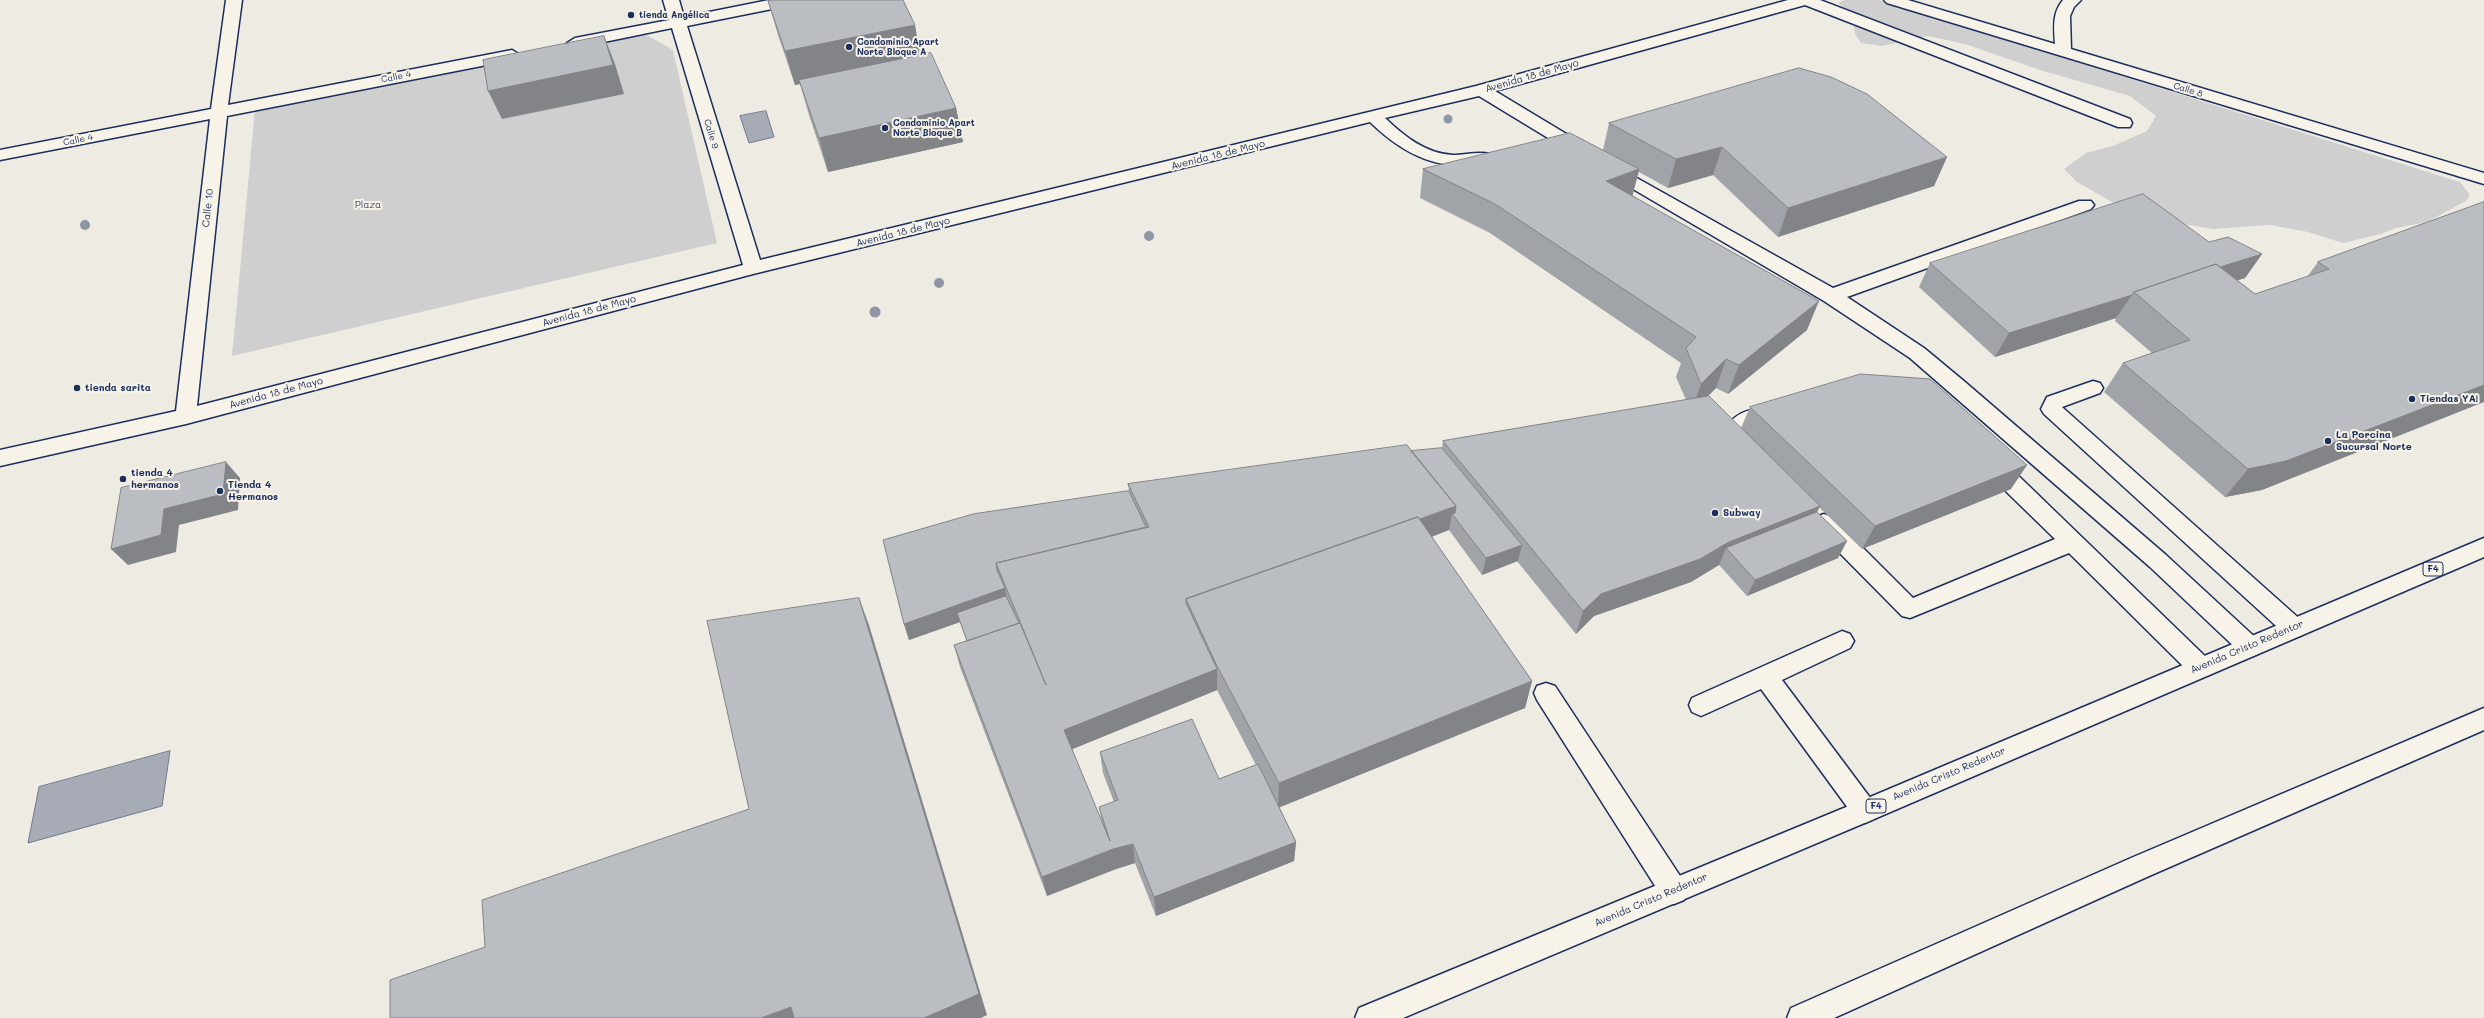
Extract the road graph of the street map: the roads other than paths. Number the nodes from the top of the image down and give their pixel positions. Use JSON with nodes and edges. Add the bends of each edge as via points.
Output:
{"nodes":[{"id":1,"x":234,"y":0,"type":"edge"},
{"id":2,"x":671,"y":0,"type":"edge"},
{"id":3,"x":792,"y":0,"type":"edge"},
{"id":4,"x":1806,"y":0,"type":"edge"},
{"id":5,"x":1892,"y":0,"type":"edge"},
{"id":6,"x":2073,"y":0,"type":"edge"},
{"id":7,"x":677,"y":23,"type":"junction"},
{"id":8,"x":561,"y":46,"type":"edge"},
{"id":9,"x":530,"y":52,"type":"edge"},
{"id":10,"x":2063,"y":52,"type":"junction"},
{"id":11,"x":1481,"y":90,"type":"junction"},
{"id":12,"x":219,"y":112,"type":"junction"},
{"id":13,"x":1374,"y":117,"type":"junction"},
{"id":14,"x":2124,"y":123,"type":"dead end"},
{"id":15,"x":1559,"y":137,"type":"junction"},
{"id":16,"x":1537,"y":144,"type":"edge"},
{"id":17,"x":0,"y":155,"type":"edge"},
{"id":18,"x":1501,"y":156,"type":"edge"},
{"id":19,"x":2484,"y":180,"type":"edge"},
{"id":20,"x":2086,"y":205,"type":"dead end"},
{"id":21,"x":753,"y":268,"type":"junction"},
{"id":22,"x":1831,"y":296,"type":"junction"},
{"id":23,"x":2093,"y":388,"type":"dead end"},
{"id":24,"x":1792,"y":407,"type":"edge"},
{"id":25,"x":186,"y":416,"type":"junction"},
{"id":26,"x":1976,"y":448,"type":"edge"},
{"id":27,"x":0,"y":458,"type":"edge"},
{"id":28,"x":1763,"y":463,"type":"edge"},
{"id":29,"x":1808,"y":508,"type":"edge"},
{"id":30,"x":2072,"y":542,"type":"junction"},
{"id":31,"x":2484,"y":547,"type":"edge"},
{"id":32,"x":2294,"y":628,"type":"junction"},
{"id":33,"x":1842,"y":642,"type":"dead end"},
{"id":34,"x":2250,"y":647,"type":"junction"},
{"id":35,"x":2200,"y":668,"type":"junction"},
{"id":36,"x":1765,"y":676,"type":"junction"},
{"id":37,"x":1546,"y":692,"type":"dead end"},
{"id":38,"x":1701,"y":705,"type":"dead end"},
{"id":39,"x":2484,"y":719,"type":"edge"},
{"id":40,"x":1865,"y":811,"type":"junction"},
{"id":41,"x":1674,"y":891,"type":"junction"},
{"id":42,"x":1369,"y":1018,"type":"edge"},
{"id":43,"x":1801,"y":1018,"type":"edge"}],
"edges":[{"from":1,"to":12,"type":"main road","name":"Calle 10"},
{"from":2,"to":7,"type":"main road","name":"Calle 9"},
{"from":3,"to":7,"type":"main road"},
{"from":4,"to":11,"type":"main road","name":"Avenida 18 de Mayo"},
{"from":4,"to":14,"type":"main road"},
{"from":5,"to":10,"type":"main road","name":"Calle 8"},
{"from":6,"to":10,"type":"main road","via":[[2066,3],[2062,12]]},
{"from":7,"to":8,"type":"main road"},
{"from":7,"to":21,"type":"main road","name":"Calle 9"},
{"from":9,"to":12,"type":"main road","name":"Calle 4"},
{"from":10,"to":19,"type":"main road","name":"Calle 8"},
{"from":11,"to":13,"type":"main road","name":"Avenida 18 de Mayo"},
{"from":11,"to":15,"type":"main road"},
{"from":12,"to":17,"type":"main road","name":"Calle 4"},
{"from":12,"to":25,"type":"main road","name":"Calle 10"},
{"from":13,"to":18,"type":"main road","via":[[1398,140],[1419,153],[1460,162]]},
{"from":13,"to":21,"type":"main road","name":"Avenida 18 de Mayo"},
{"from":15,"to":16,"type":"main road"},
{"from":15,"to":22,"type":"main road"},
{"from":20,"to":22,"type":"main road"},
{"from":21,"to":25,"type":"main road","name":"Avenida 18 de Mayo"},
{"from":22,"to":34,"type":"main road","via":[[1917,353],[1958,387],[2158,561]]},
{"from":23,"to":32,"type":"main road","via":[[2054,402],[2051,409]]},
{"from":24,"to":28,"type":"main road","via":[[1740,421],[1735,427],[1735,435]]},
{"from":25,"to":27,"type":"main road","name":"Avenida 18 de Mayo"},
{"from":26,"to":30,"type":"main road"},
{"from":29,"to":30,"type":"main road","via":[[1910,609]]},
{"from":30,"to":35,"type":"main road"},
{"from":31,"to":32,"type":"main road","name":"Avenida Cristo Redentor","number":"F4"},
{"from":32,"to":34,"type":"main road","name":"Avenida Cristo Redentor","number":"F4"},
{"from":33,"to":36,"type":"main road"},
{"from":34,"to":35,"type":"main road","name":"Avenida Cristo Redentor","number":"F4"},
{"from":35,"to":40,"type":"main road","name":"Avenida Cristo Redentor","number":"F4"},
{"from":36,"to":38,"type":"main road"},
{"from":36,"to":40,"type":"main road"},
{"from":37,"to":41,"type":"main road"},
{"from":39,"to":43,"type":"main road","via":[[2140,867]]},
{"from":40,"to":41,"type":"main road","name":"Avenida Cristo Redentor","number":"F4"},
{"from":41,"to":42,"type":"main road","name":"Avenida Cristo Redentor","number":"F4"}]}
